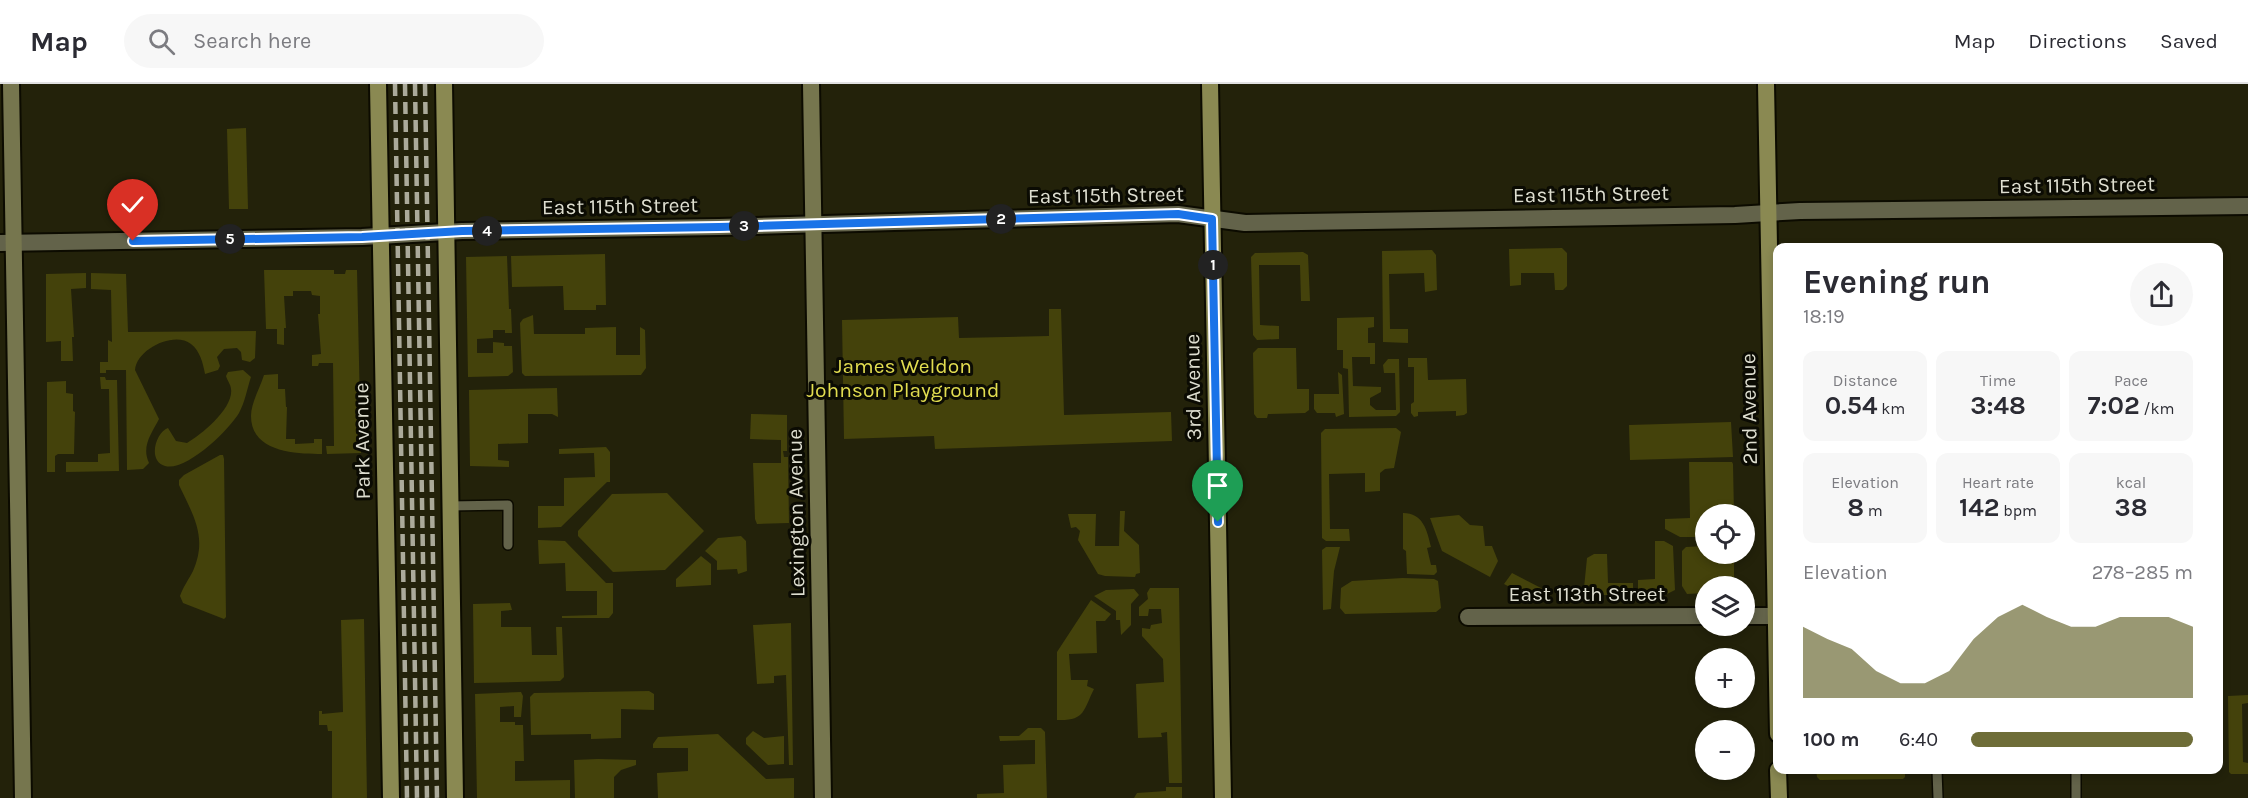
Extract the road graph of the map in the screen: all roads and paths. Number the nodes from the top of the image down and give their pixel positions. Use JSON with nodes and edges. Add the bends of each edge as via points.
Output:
{"nodes":[{"id":1,"x":11,"y":84,"type":"edge"},
{"id":2,"x":378,"y":84,"type":"edge"},
{"id":3,"x":444,"y":84,"type":"edge"},
{"id":4,"x":811,"y":84,"type":"edge"},
{"id":5,"x":1210,"y":84,"type":"edge"},
{"id":6,"x":1766,"y":84,"type":"edge"},
{"id":7,"x":2248,"y":206,"type":"edge"},
{"id":8,"x":1767,"y":213,"type":"junction"},
{"id":9,"x":1212,"y":219,"type":"junction"},
{"id":10,"x":813,"y":224,"type":"junction"},
{"id":11,"x":446,"y":232,"type":"junction"},
{"id":12,"x":380,"y":236,"type":"junction"},
{"id":13,"x":7,"y":243,"type":"edge"},
{"id":14,"x":1773,"y":455,"type":"edge"},
{"id":15,"x":449,"y":506,"type":"junction"},
{"id":16,"x":508,"y":545,"type":"dead end"},
{"id":17,"x":1695,"y":616,"type":"edge"},
{"id":18,"x":1755,"y":616,"type":"edge"},
{"id":19,"x":1773,"y":616,"type":"edge"},
{"id":20,"x":1468,"y":617,"type":"dead end"},
{"id":21,"x":1778,"y":774,"type":"edge"},
{"id":22,"x":1937,"y":774,"type":"edge"},
{"id":23,"x":2076,"y":774,"type":"edge"},
{"id":24,"x":23,"y":798,"type":"edge"},
{"id":25,"x":391,"y":798,"type":"edge"},
{"id":26,"x":455,"y":798,"type":"edge"},
{"id":27,"x":823,"y":798,"type":"edge"},
{"id":28,"x":1223,"y":798,"type":"edge"},
{"id":29,"x":1779,"y":798,"type":"edge"},
{"id":30,"x":1938,"y":798,"type":"edge"},
{"id":31,"x":2076,"y":798,"type":"edge"}],
"edges":[{"from":1,"to":13,"type":"main road"},
{"from":2,"to":12,"type":"main road","name":"Park Avenue"},
{"from":3,"to":11,"type":"main road"},
{"from":4,"to":10,"type":"main road","name":"Lexington Avenue"},
{"from":5,"to":9,"type":"main road","name":"3rd Avenue"},
{"from":6,"to":8,"type":"main road","name":"2nd Avenue"},
{"from":7,"to":8,"type":"street","name":"East 115th Street"},
{"from":8,"to":9,"type":"street","name":"East 115th Street","via":[[1245,223]]},
{"from":8,"to":14,"type":"main road","name":"2nd Avenue"},
{"from":9,"to":10,"type":"street","name":"East 115th Street","via":[[1178,214]]},
{"from":9,"to":28,"type":"main road","name":"3rd Avenue"},
{"from":10,"to":11,"type":"street","name":"East 115th Street"},
{"from":10,"to":27,"type":"main road","name":"Lexington Avenue"},
{"from":11,"to":12,"type":"street","name":"East 115th Street"},
{"from":11,"to":15,"type":"main road"},
{"from":12,"to":13,"type":"street","name":"East 115th Street"},
{"from":12,"to":25,"type":"main road","name":"Park Avenue"},
{"from":13,"to":24,"type":"main road"},
{"from":15,"to":16,"type":"lane","via":[[508,505]]},
{"from":15,"to":26,"type":"main road"},
{"from":17,"to":20,"type":"street","name":"East 113th Street"},
{"from":18,"to":19,"type":"street"},
{"from":21,"to":29,"type":"main road"},
{"from":22,"to":30,"type":"lane"},
{"from":23,"to":31,"type":"lane"}]}
